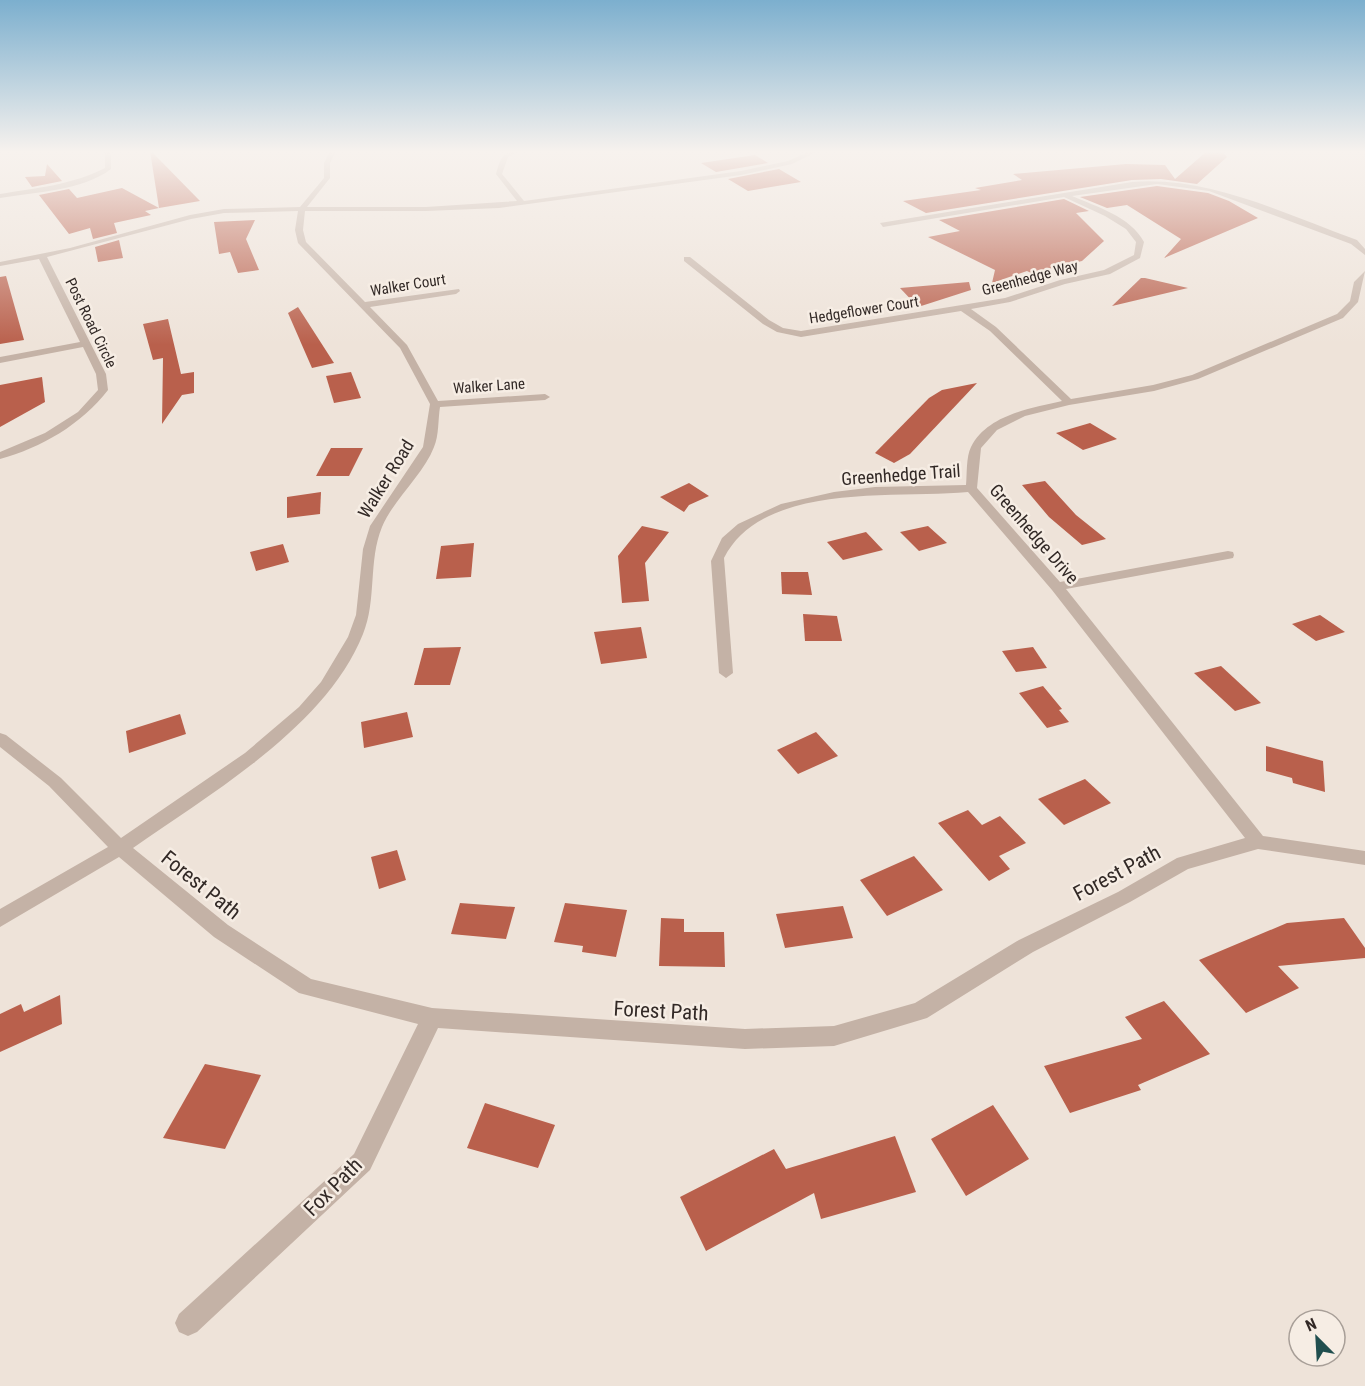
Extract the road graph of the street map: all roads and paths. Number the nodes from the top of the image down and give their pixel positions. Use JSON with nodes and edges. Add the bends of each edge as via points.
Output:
{"nodes":[{"id":1,"x":199,"y":216,"type":"edge"},
{"id":2,"x":301,"y":216,"type":"edge"},
{"id":3,"x":939,"y":216,"type":"edge"},
{"id":4,"x":1107,"y":216,"type":"edge"},
{"id":5,"x":1283,"y":216,"type":"edge"},
{"id":6,"x":883,"y":225,"type":"dead end"},
{"id":7,"x":1365,"y":253,"type":"edge"},
{"id":8,"x":42,"y":256,"type":"junction"},
{"id":9,"x":687,"y":259,"type":"dead end"},
{"id":10,"x":0,"y":264,"type":"edge"},
{"id":11,"x":1365,"y":273,"type":"edge"},
{"id":12,"x":456,"y":291,"type":"dead end"},
{"id":13,"x":365,"y":306,"type":"junction"},
{"id":14,"x":963,"y":308,"type":"junction"},
{"id":15,"x":86,"y":344,"type":"junction"},
{"id":16,"x":0,"y":360,"type":"edge"},
{"id":17,"x":545,"y":397,"type":"dead end"},
{"id":18,"x":1069,"y":402,"type":"junction"},
{"id":19,"x":435,"y":404,"type":"junction"},
{"id":20,"x":0,"y":456,"type":"edge"},
{"id":21,"x":971,"y":488,"type":"junction"},
{"id":22,"x":1228,"y":555,"type":"dead end"},
{"id":23,"x":1057,"y":587,"type":"junction"},
{"id":24,"x":726,"y":673,"type":"dead end"},
{"id":25,"x":0,"y":739,"type":"edge"},
{"id":26,"x":1258,"y":842,"type":"junction"},
{"id":27,"x":120,"y":848,"type":"junction"},
{"id":28,"x":1365,"y":858,"type":"edge"},
{"id":29,"x":0,"y":919,"type":"edge"},
{"id":30,"x":432,"y":1018,"type":"junction"},
{"id":31,"x":188,"y":1323,"type":"dead end"}],
"edges":[{"from":1,"to":8,"type":"street"},
{"from":2,"to":13,"type":"street","via":[[302,243]]},
{"from":3,"to":6,"type":"street"},
{"from":4,"to":14,"type":"street","name":"Greenhedge Way","via":[[1128,226],[1139,240],[1137,256],[1107,272]]},
{"from":5,"to":7,"type":"street","via":[[1354,242]]},
{"from":8,"to":10,"type":"street"},
{"from":8,"to":15,"type":"street","name":"Post Road Circle"},
{"from":9,"to":14,"type":"street","name":"Hedgeflower Court","via":[[780,330],[801,334]]},
{"from":11,"to":18,"type":"street","name":"Greenhedge Drive","via":[[1358,282],[1354,302],[1340,316],[1195,377]]},
{"from":12,"to":13,"type":"street","name":"Walker Court"},
{"from":13,"to":19,"type":"street","via":[[404,346]]},
{"from":14,"to":18,"type":"street","name":"Greenhedge Way","via":[[993,329]]},
{"from":15,"to":16,"type":"street"},
{"from":15,"to":20,"type":"street","name":"Post Road Circle","via":[[101,374],[103,390],[82,414],[49,435]]},
{"from":17,"to":19,"type":"street","name":"Walker Lane"},
{"from":18,"to":21,"type":"street","name":"Greenhedge Drive","via":[[1021,414],[993,429],[976,448]]},
{"from":19,"to":27,"type":"street","name":"Walker Road","via":[[429,447],[376,526],[369,549],[363,615],[347,653],[326,686],[304,711],[251,757]]},
{"from":21,"to":23,"type":"street","name":"Greenhedge Drive"},
{"from":21,"to":24,"type":"street","name":"Greenhedge Trail","via":[[940,492],[874,491],[810,501],[764,514],[743,526],[718,559]]},
{"from":22,"to":23,"type":"street"},
{"from":23,"to":26,"type":"street","name":"Greenhedge Drive"},
{"from":25,"to":27,"type":"street","name":"Forest Path","via":[[55,782]]},
{"from":26,"to":28,"type":"street","name":"Forest Path"},
{"from":26,"to":30,"type":"street","name":"Forest Path","via":[[1183,863],[1026,946],[920,1011],[834,1036],[745,1039]]},
{"from":27,"to":29,"type":"street","name":"Walker Road"},
{"from":27,"to":30,"type":"street","name":"Forest Path","via":[[221,931],[306,987]]},
{"from":30,"to":31,"type":"street","name":"Fox Path","via":[[362,1162]]}]}
